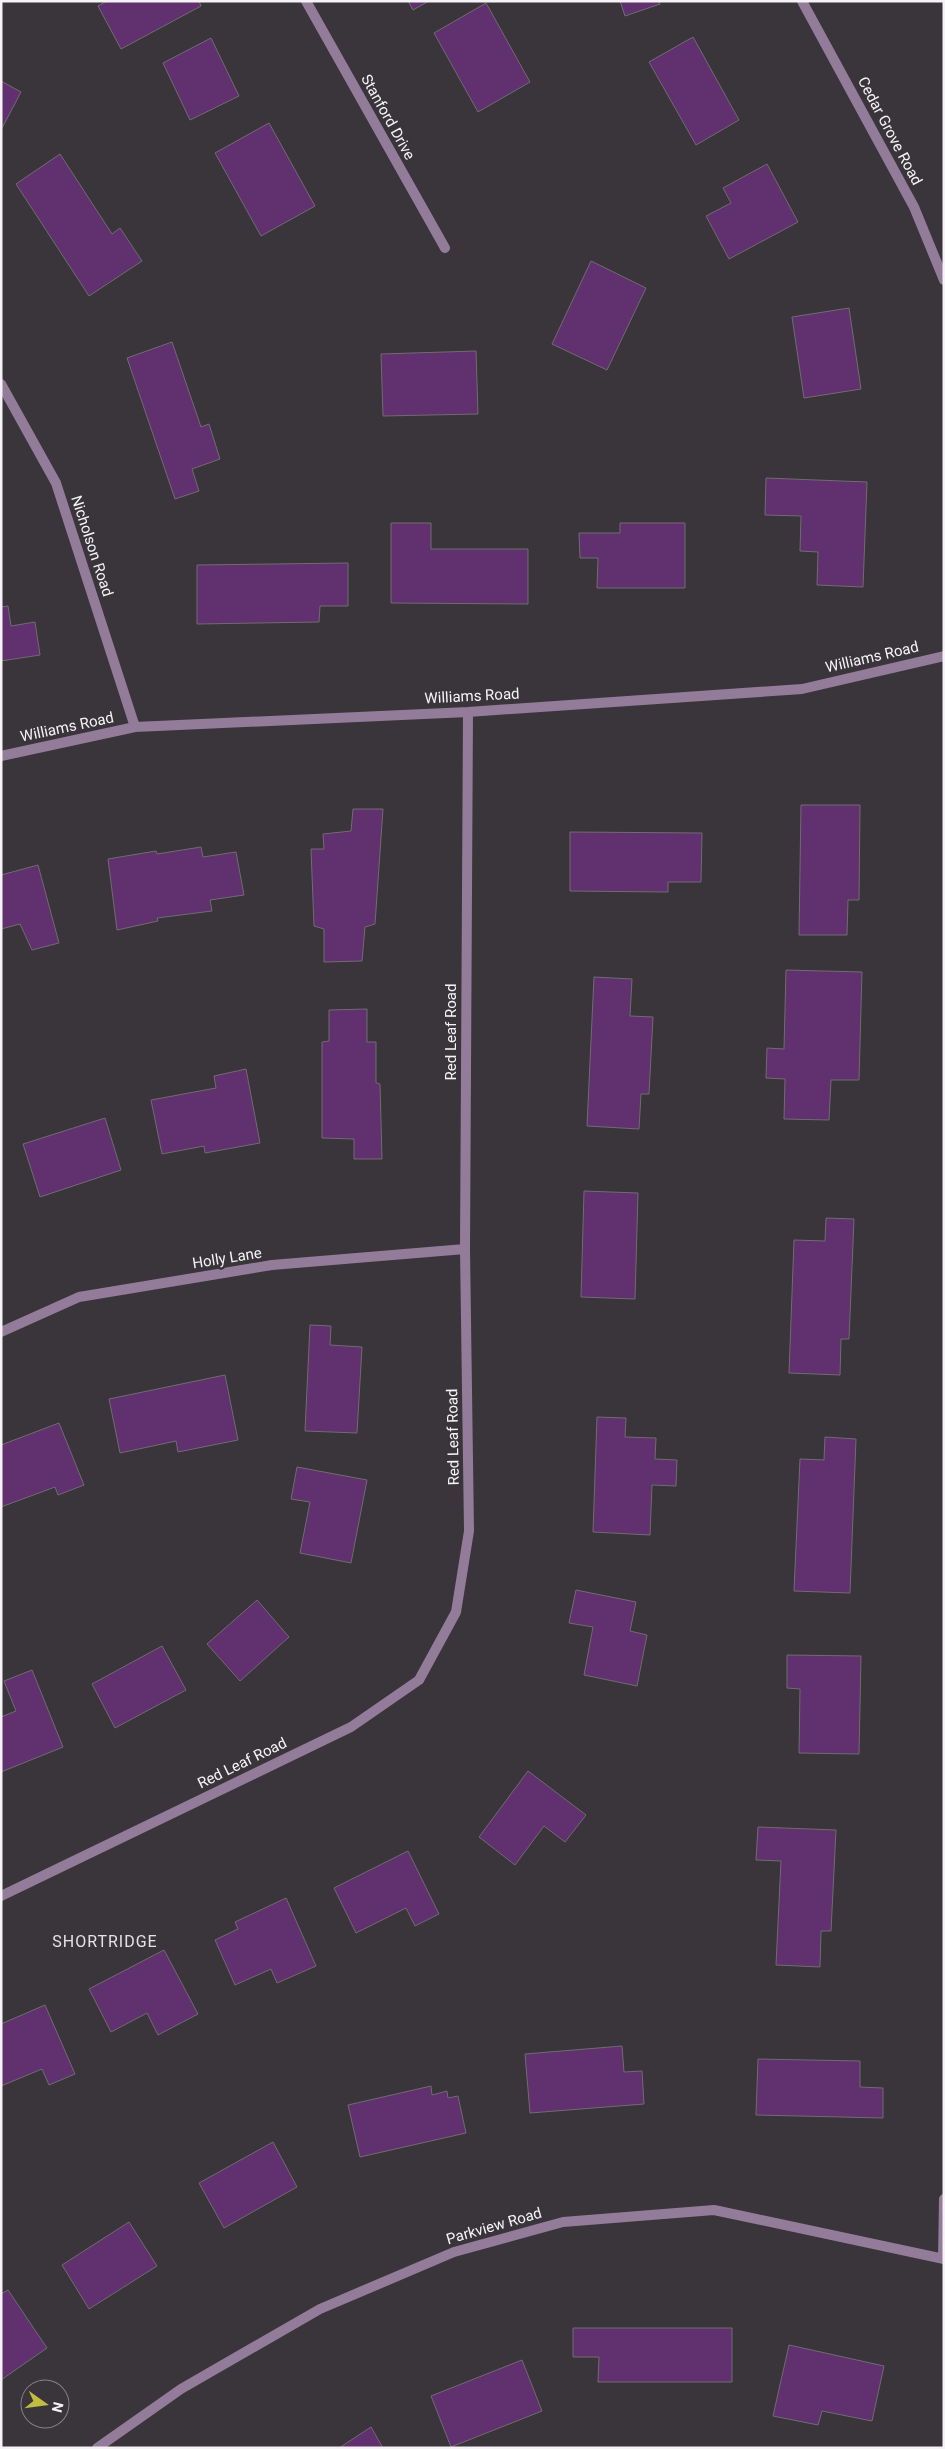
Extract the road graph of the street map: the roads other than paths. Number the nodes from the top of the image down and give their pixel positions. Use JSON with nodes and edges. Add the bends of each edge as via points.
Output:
{"nodes":[{"id":1,"x":306,"y":1,"type":"edge"},
{"id":2,"x":802,"y":1,"type":"edge"},
{"id":3,"x":445,"y":248,"type":"dead end"},
{"id":4,"x":944,"y":280,"type":"edge"},
{"id":5,"x":1,"y":384,"type":"edge"},
{"id":6,"x":944,"y":656,"type":"edge"},
{"id":7,"x":468,"y":712,"type":"junction"},
{"id":8,"x":135,"y":727,"type":"junction"},
{"id":9,"x":1,"y":756,"type":"edge"},
{"id":10,"x":465,"y":1250,"type":"junction"},
{"id":11,"x":1,"y":1332,"type":"edge"},
{"id":12,"x":1,"y":1896,"type":"edge"},
{"id":13,"x":944,"y":2199,"type":"edge"},
{"id":14,"x":943,"y":2259,"type":"edge"},
{"id":15,"x":97,"y":2448,"type":"edge"}],
"edges":[{"from":1,"to":3,"type":"street","name":"Stanford Drive"},
{"from":2,"to":4,"type":"street","name":"Cedar Grove Road","via":[[914,207]]},
{"from":5,"to":8,"type":"street","name":"Nicholson Road","via":[[56,483]]},
{"from":6,"to":7,"type":"street","name":"Williams Road","via":[[802,688]]},
{"from":7,"to":8,"type":"street","name":"Williams Road"},
{"from":7,"to":10,"type":"street","name":"Red Leaf Road"},
{"from":8,"to":9,"type":"street","name":"Williams Road"},
{"from":10,"to":11,"type":"street","name":"Holly Lane","via":[[272,1266],[79,1298]]},
{"from":10,"to":12,"type":"street","name":"Red Leaf Road","via":[[469,1531],[456,1612],[419,1680],[351,1727]]},
{"from":13,"to":14,"type":"street"},
{"from":14,"to":15,"type":"street","name":"Parkview Road","via":[[714,2210],[563,2222],[454,2252],[320,2309],[181,2389]]}]}
